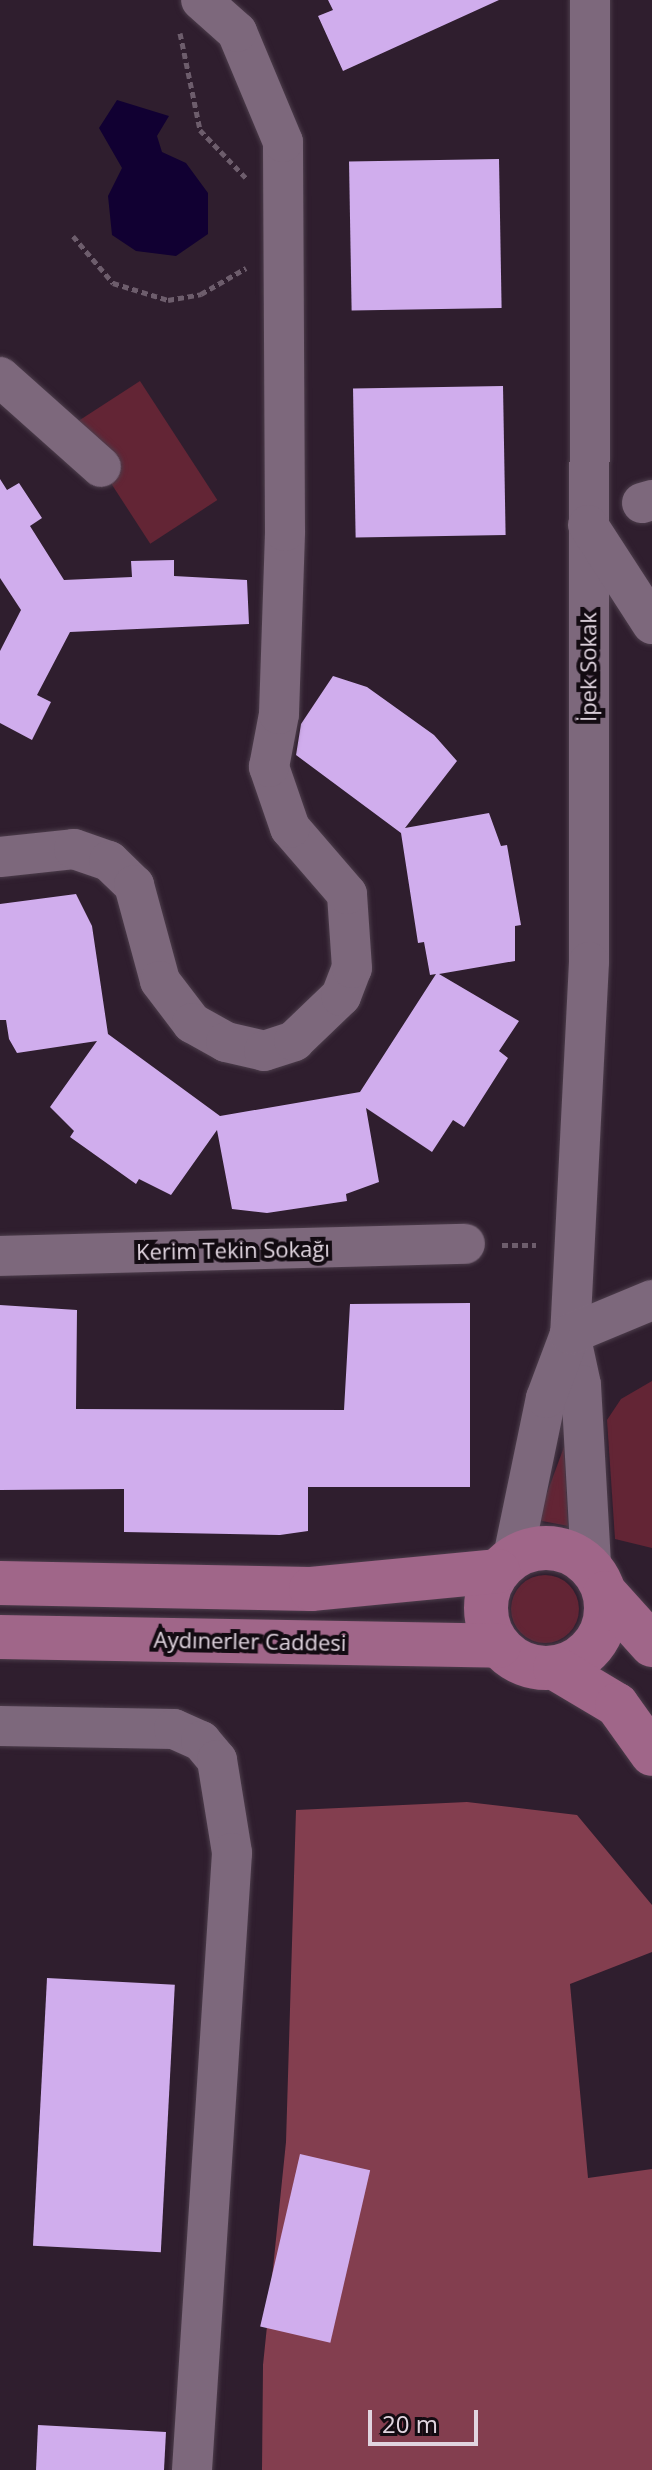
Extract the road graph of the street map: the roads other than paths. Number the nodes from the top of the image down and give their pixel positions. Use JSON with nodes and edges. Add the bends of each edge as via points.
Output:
{"nodes":[{"id":1,"x":590,"y":0,"type":"edge"},
{"id":2,"x":189,"y":8,"type":"edge"},
{"id":3,"x":0,"y":377,"type":"edge"},
{"id":4,"x":101,"y":467,"type":"dead end"},
{"id":5,"x":588,"y":525,"type":"junction"},
{"id":6,"x":647,"y":603,"type":"edge"},
{"id":7,"x":0,"y":857,"type":"edge"},
{"id":8,"x":465,"y":1244,"type":"road end"},
{"id":9,"x":0,"y":1256,"type":"edge"},
{"id":10,"x":652,"y":1300,"type":"edge"},
{"id":11,"x":570,"y":1334,"type":"junction"},
{"id":12,"x":505,"y":1564,"type":"junction"},
{"id":13,"x":598,"y":1579,"type":"junction"},
{"id":14,"x":0,"y":1583,"type":"edge"},
{"id":15,"x":0,"y":1637,"type":"edge"},
{"id":16,"x":652,"y":1645,"type":"edge"},
{"id":17,"x":499,"y":1646,"type":"junction"},
{"id":18,"x":555,"y":1668,"type":"junction"},
{"id":19,"x":0,"y":1726,"type":"edge"},
{"id":20,"x":652,"y":1754,"type":"edge"},
{"id":21,"x":192,"y":2470,"type":"edge"}],
"edges":[{"from":1,"to":5,"type":"street","name":"İpek Sokak"},
{"from":2,"to":7,"type":"street","via":[[237,32],[283,142],[285,531],[279,714],[269,767],[290,828],[347,894],[352,968],[341,996],[294,1041],[264,1051],[226,1042],[192,1023],[160,981],[134,885],[109,861],[74,849]]},
{"from":3,"to":4,"type":"street"},
{"from":5,"to":6,"type":"street"},
{"from":5,"to":11,"type":"street","name":"İpek Sokak","via":[[589,962]]},
{"from":8,"to":9,"type":"street","name":"Kerim Tekin Sokağı"},
{"from":10,"to":11,"type":"street"},
{"from":11,"to":12,"type":"street","via":[[546,1398]]},
{"from":11,"to":13,"type":"street","via":[[584,1416]]},
{"from":12,"to":13,"type":"main road","via":[[554,1547]]},
{"from":12,"to":14,"type":"main road","via":[[311,1589]]},
{"from":12,"to":17,"type":"main road","via":[[486,1602]]},
{"from":13,"to":16,"type":"main road"},
{"from":13,"to":18,"type":"main road","via":[[607,1614],[592,1648]]},
{"from":15,"to":17,"type":"main road","name":"Aydınerler Caddesi"},
{"from":17,"to":18,"type":"main road","via":[[533,1668]]},
{"from":18,"to":20,"type":"main road","via":[[617,1705]]},
{"from":19,"to":21,"type":"street","via":[[174,1729],[217,1760],[232,1853]]}]}
